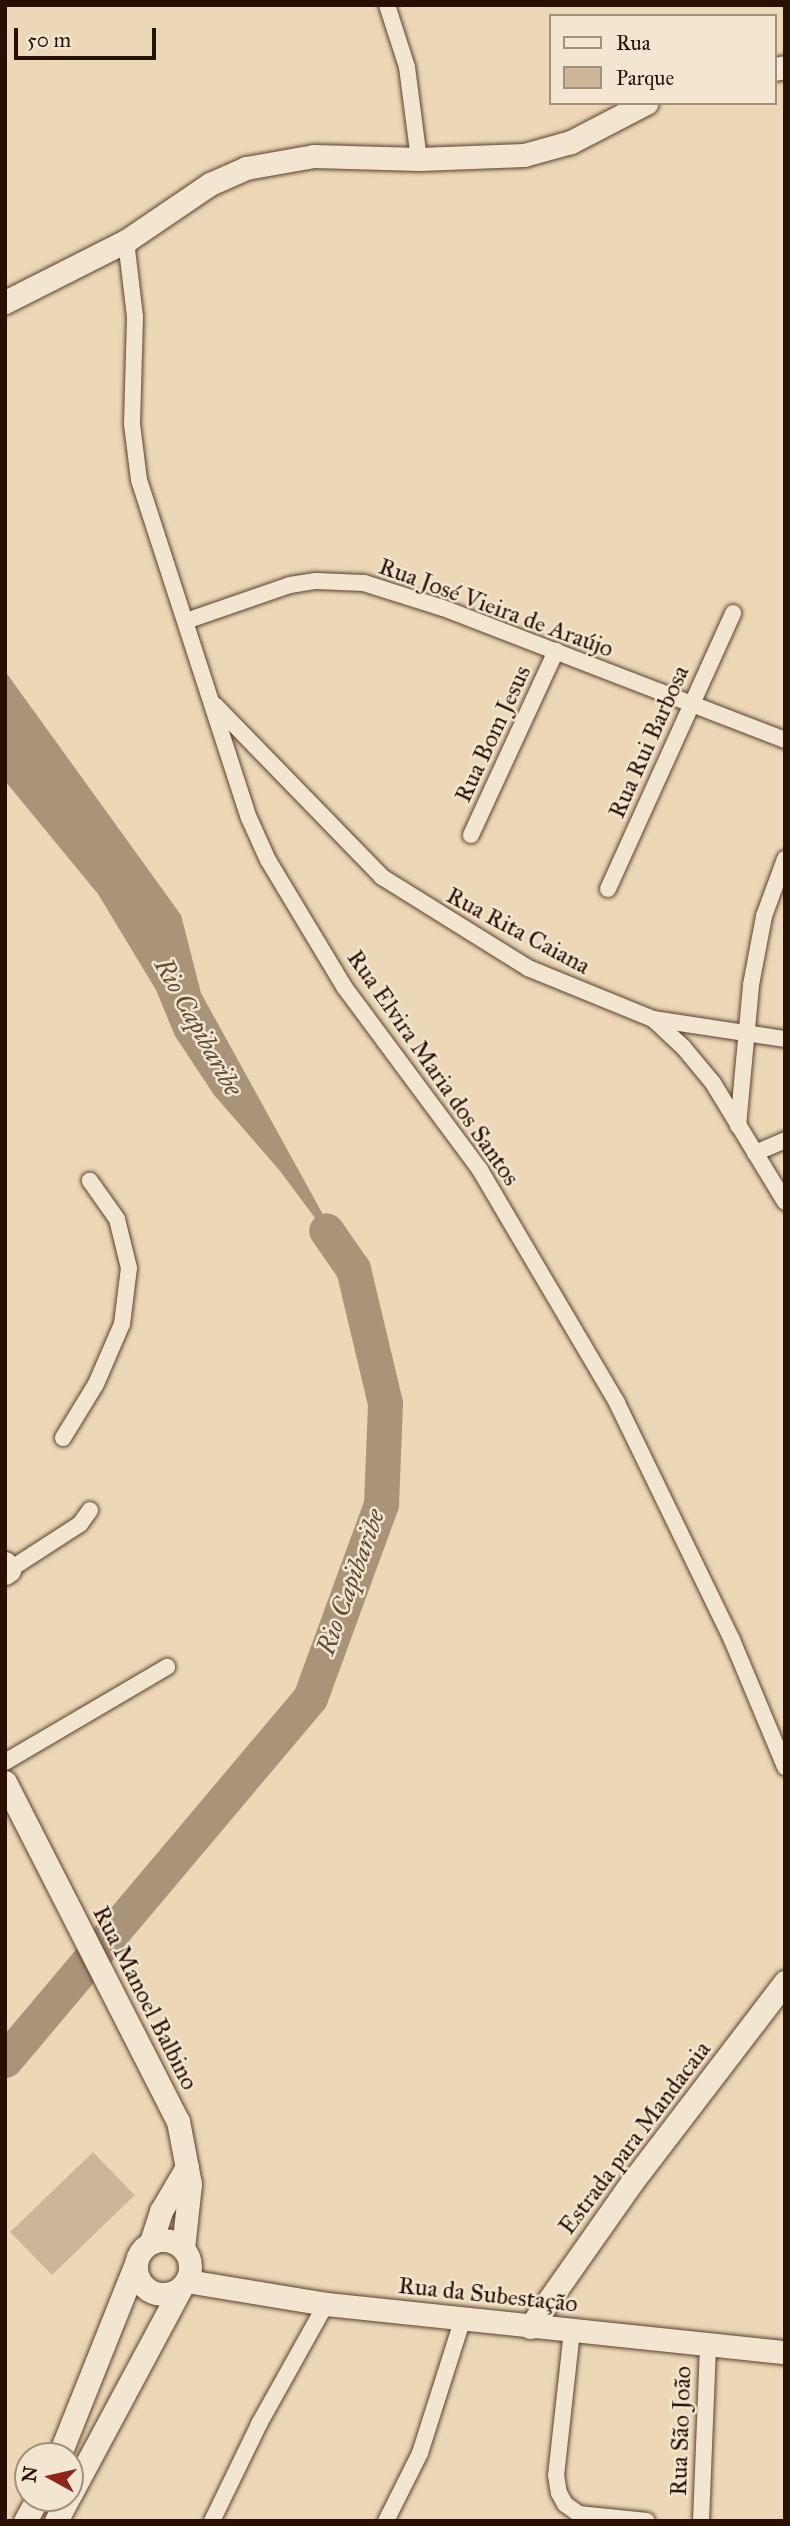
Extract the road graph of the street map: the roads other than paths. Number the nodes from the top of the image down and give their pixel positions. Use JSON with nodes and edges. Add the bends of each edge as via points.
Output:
{"nodes":[{"id":1,"x":387,"y":5,"type":"edge"},
{"id":2,"x":642,"y":105,"type":"edge"},
{"id":3,"x":419,"y":159,"type":"junction"},
{"id":4,"x":126,"y":241,"type":"junction"},
{"id":5,"x":5,"y":302,"type":"edge"},
{"id":6,"x":733,"y":613,"type":"dead end"},
{"id":7,"x":186,"y":621,"type":"junction"},
{"id":8,"x":556,"y":652,"type":"junction"},
{"id":9,"x":214,"y":703,"type":"junction"},
{"id":10,"x":690,"y":707,"type":"junction"},
{"id":11,"x":785,"y":740,"type":"edge"},
{"id":12,"x":471,"y":835,"type":"dead end"},
{"id":13,"x":785,"y":859,"type":"edge"},
{"id":14,"x":608,"y":889,"type":"dead end"},
{"id":15,"x":653,"y":1019,"type":"junction"},
{"id":16,"x":745,"y":1032,"type":"junction"},
{"id":17,"x":785,"y":1038,"type":"edge"},
{"id":18,"x":738,"y":1126,"type":"junction"},
{"id":19,"x":785,"y":1140,"type":"edge"},
{"id":20,"x":755,"y":1153,"type":"junction"},
{"id":21,"x":90,"y":1181,"type":"dead end"},
{"id":22,"x":785,"y":1202,"type":"edge"},
{"id":23,"x":63,"y":1438,"type":"dead end"},
{"id":24,"x":90,"y":1510,"type":"dead end"},
{"id":25,"x":7,"y":1569,"type":"edge"},
{"id":26,"x":167,"y":1667,"type":"dead end"},
{"id":27,"x":5,"y":1762,"type":"edge"},
{"id":28,"x":785,"y":1767,"type":"edge"},
{"id":29,"x":5,"y":1782,"type":"edge"},
{"id":30,"x":785,"y":1982,"type":"edge"},
{"id":31,"x":187,"y":2167,"type":"junction"},
{"id":32,"x":151,"y":2242,"type":"junction"},
{"id":33,"x":183,"y":2248,"type":"junction"},
{"id":34,"x":136,"y":2263,"type":"junction"},
{"id":35,"x":184,"y":2284,"type":"junction"},
{"id":36,"x":326,"y":2304,"type":"junction"},
{"id":37,"x":463,"y":2318,"type":"junction"},
{"id":38,"x":530,"y":2327,"type":"junction"},
{"id":39,"x":572,"y":2331,"type":"junction"},
{"id":40,"x":708,"y":2344,"type":"junction"},
{"id":41,"x":785,"y":2353,"type":"edge"},
{"id":42,"x":65,"y":2442,"type":"edge"},
{"id":43,"x":84,"y":2468,"type":"edge"},
{"id":44,"x":212,"y":2521,"type":"edge"},
{"id":45,"x":386,"y":2521,"type":"edge"},
{"id":46,"x":646,"y":2521,"type":"edge"},
{"id":47,"x":701,"y":2521,"type":"edge"}],
"edges":[{"from":1,"to":3,"type":"street","via":[[407,67]]},
{"from":2,"to":3,"type":"street","via":[[548,150],[493,158]]},
{"from":3,"to":4,"type":"street","via":[[314,156],[246,168],[210,184]]},
{"from":4,"to":5,"type":"street"},
{"from":4,"to":7,"type":"street","name":"Rua Elvira Maria dos Santos","via":[[135,317],[134,450],[146,503]]},
{"from":6,"to":10,"type":"street","name":"Rua Rui Barbosa"},
{"from":7,"to":8,"type":"street","name":"Rua José Vieira de Araújo","via":[[290,585],[341,580],[410,597]]},
{"from":7,"to":9,"type":"street","name":"Rua Elvira Maria dos Santos"},
{"from":8,"to":10,"type":"street","name":"Rua José Vieira de Araújo"},
{"from":8,"to":12,"type":"street","name":"Rua Bom Jesus"},
{"from":9,"to":15,"type":"street","name":"Rua Rita Caiana","via":[[382,877],[528,968]]},
{"from":9,"to":28,"type":"street","name":"Rua Elvira Maria dos Santos","via":[[249,818],[268,860],[373,1031],[480,1170],[617,1403],[732,1640]]},
{"from":10,"to":11,"type":"street","name":"Rua José Vieira de Araújo"},
{"from":10,"to":14,"type":"street","name":"Rua Rui Barbosa"},
{"from":13,"to":16,"type":"street","via":[[764,916]]},
{"from":15,"to":16,"type":"street"},
{"from":15,"to":18,"type":"street","name":"Rua Rita Caiana","via":[[700,1066]]},
{"from":16,"to":17,"type":"street"},
{"from":16,"to":18,"type":"street"},
{"from":18,"to":20,"type":"street","name":"Rua Rita Caiana"},
{"from":19,"to":20,"type":"street"},
{"from":20,"to":22,"type":"street","name":"Rua Rita Caiana"},
{"from":21,"to":23,"type":"street","via":[[117,1219],[129,1268],[122,1324],[96,1384]]},
{"from":24,"to":25,"type":"street","via":[[79,1524]]},
{"from":26,"to":27,"type":"street"},
{"from":29,"to":31,"type":"street","name":"Rua Manoel Balbino","via":[[178,2121]]},
{"from":30,"to":38,"type":"street","name":"Estrada para Mandacaia","via":[[640,2172]]},
{"from":31,"to":32,"type":"street","via":[[171,2190]]},
{"from":31,"to":33,"type":"street","name":"Rua Manoel Balbino","via":[[191,2204]]},
{"from":32,"to":33,"type":"street","via":[[168,2240]]},
{"from":32,"to":34,"type":"street"},
{"from":33,"to":35,"type":"street","via":[[191,2264]]},
{"from":34,"to":35,"type":"street","via":[[146,2289],[164,2295]]},
{"from":34,"to":42,"type":"street"},
{"from":35,"to":36,"type":"street","name":"Rua da Subestação"},
{"from":35,"to":43,"type":"street"},
{"from":36,"to":37,"type":"street","name":"Rua da Subestação"},
{"from":36,"to":44,"type":"street","via":[[259,2424]]},
{"from":37,"to":38,"type":"street","name":"Rua da Subestação"},
{"from":37,"to":45,"type":"street","via":[[420,2453]]},
{"from":38,"to":39,"type":"street","name":"Rua da Subestação"},
{"from":39,"to":40,"type":"street","name":"Rua da Subestação"},
{"from":39,"to":46,"type":"street","via":[[556,2475],[559,2493],[579,2514]]},
{"from":40,"to":41,"type":"street","name":"Rua da Subestação"},
{"from":40,"to":47,"type":"street","name":"Rua São João"}]}
